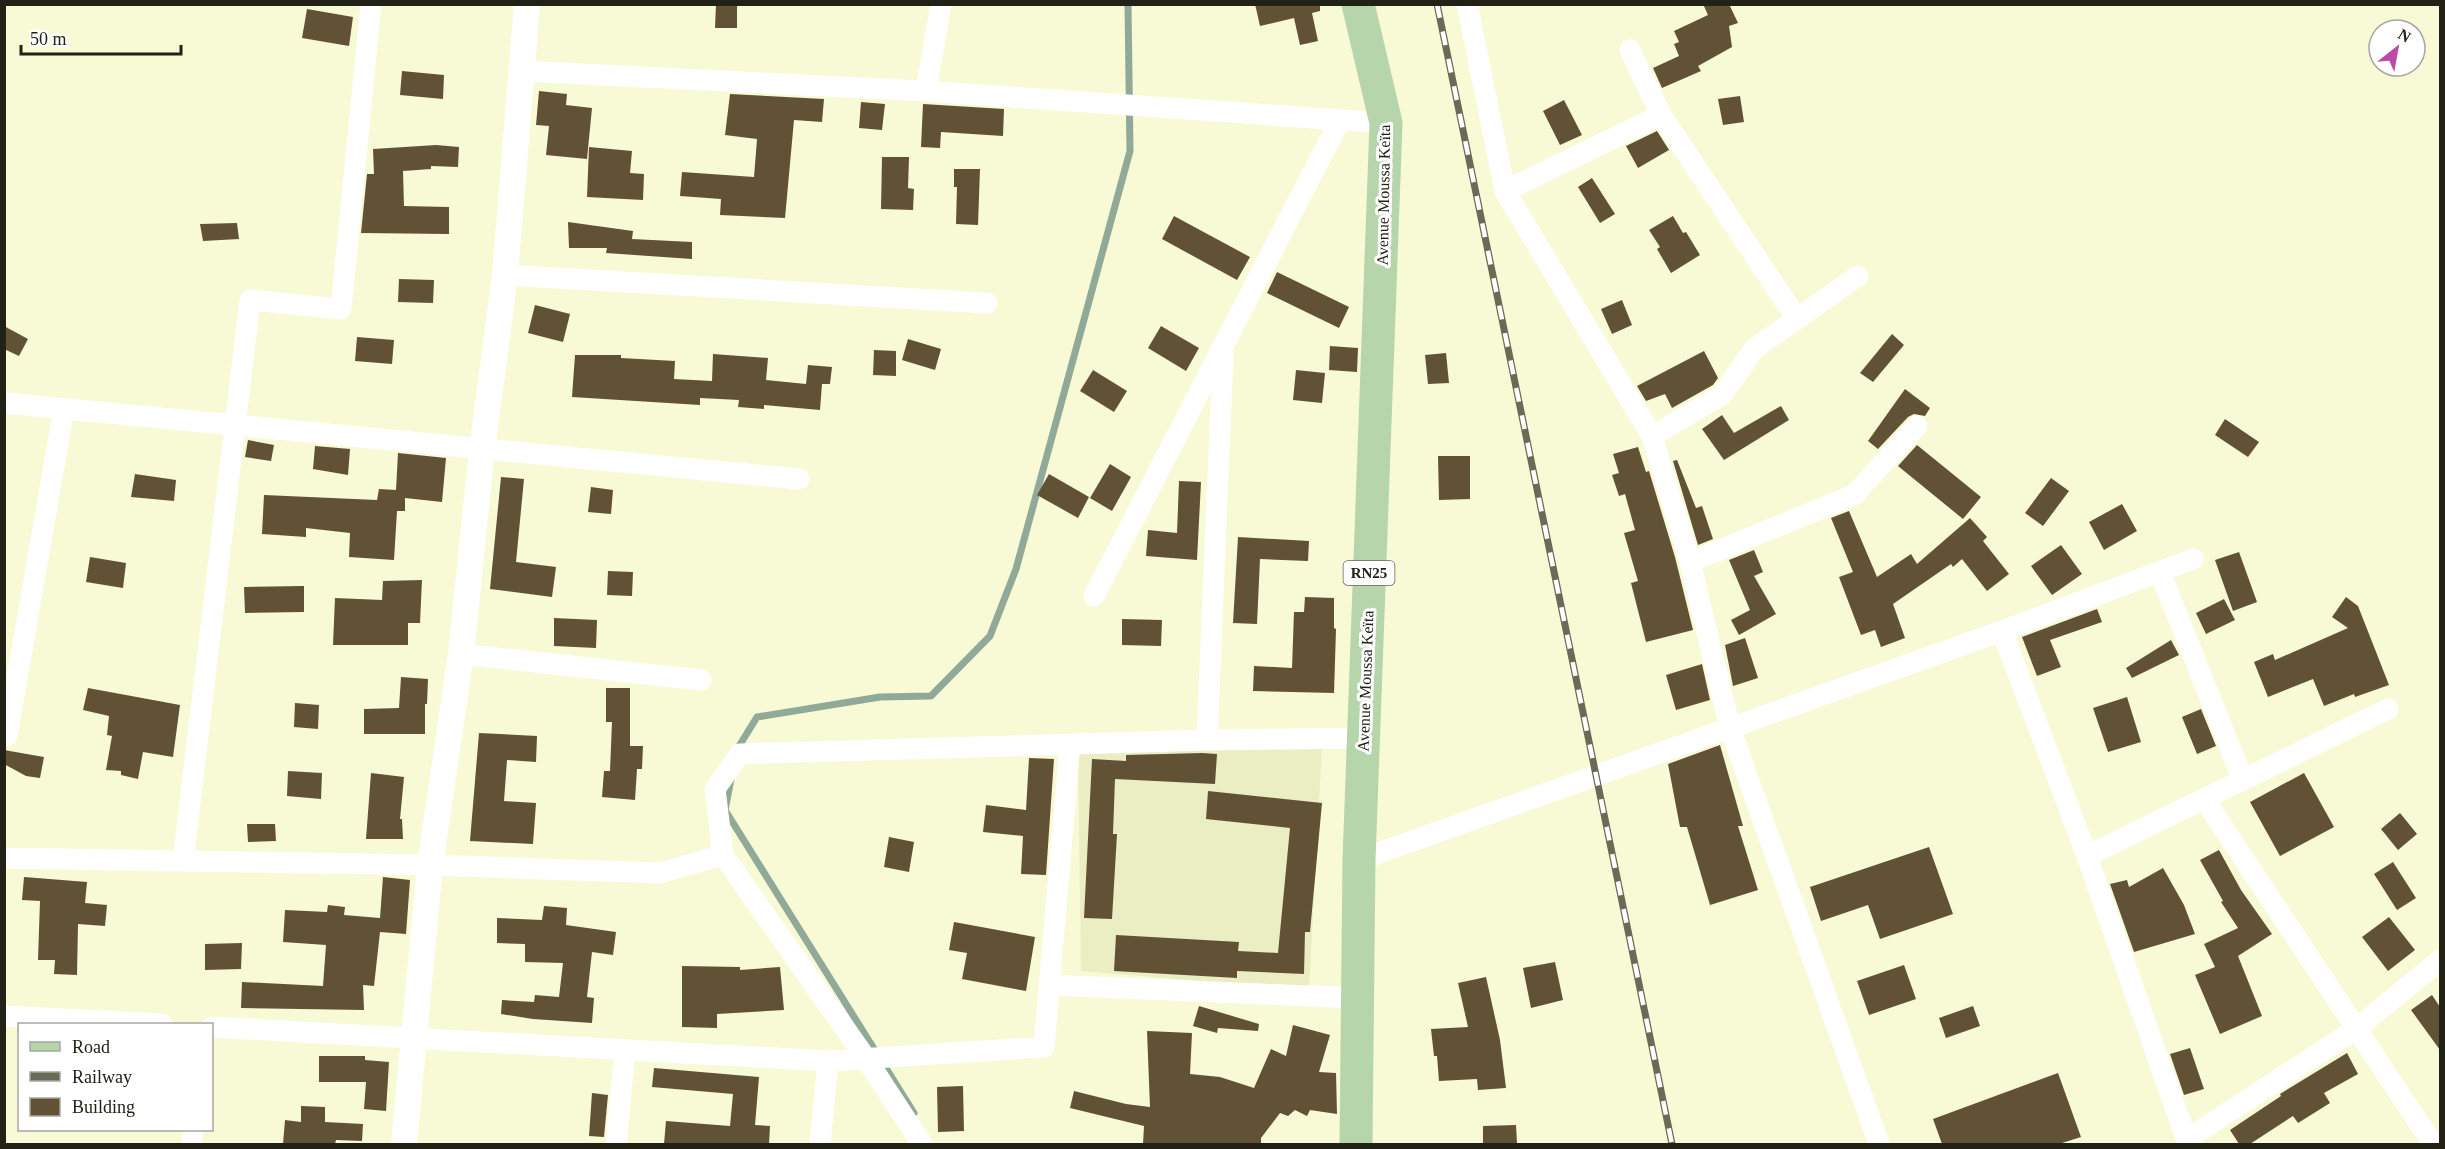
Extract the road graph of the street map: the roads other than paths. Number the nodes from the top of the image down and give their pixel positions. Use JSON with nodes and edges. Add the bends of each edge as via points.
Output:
{"nodes":[{"id":1,"x":371,"y":4,"type":"edge"},
{"id":2,"x":527,"y":4,"type":"edge"},
{"id":3,"x":941,"y":4,"type":"edge"},
{"id":4,"x":1358,"y":4,"type":"edge"},
{"id":5,"x":1467,"y":4,"type":"edge"},
{"id":6,"x":1630,"y":50,"type":"dead end"},
{"id":7,"x":521,"y":71,"type":"junction"},
{"id":8,"x":926,"y":91,"type":"junction"},
{"id":9,"x":1660,"y":115,"type":"junction"},
{"id":10,"x":1340,"y":120,"type":"junction"},
{"id":11,"x":1386,"y":123,"type":"junction"},
{"id":12,"x":1505,"y":191,"type":"junction"},
{"id":13,"x":505,"y":275,"type":"junction"},
{"id":14,"x":1858,"y":276,"type":"dead end"},
{"id":15,"x":987,"y":303,"type":"dead end"},
{"id":16,"x":1797,"y":319,"type":"junction"},
{"id":17,"x":1223,"y":346,"type":"junction"},
{"id":18,"x":4,"y":402,"type":"edge"},
{"id":19,"x":64,"y":408,"type":"junction"},
{"id":20,"x":235,"y":425,"type":"junction"},
{"id":21,"x":1917,"y":426,"type":"dead end"},
{"id":22,"x":1652,"y":436,"type":"junction"},
{"id":23,"x":482,"y":448,"type":"junction"},
{"id":24,"x":799,"y":479,"type":"dead end"},
{"id":25,"x":2193,"y":559,"type":"dead end"},
{"id":26,"x":1690,"y":562,"type":"junction"},
{"id":27,"x":2160,"y":572,"type":"junction"},
{"id":28,"x":1094,"y":596,"type":"dead end"},
{"id":29,"x":2002,"y":631,"type":"junction"},
{"id":30,"x":461,"y":654,"type":"junction"},
{"id":31,"x":701,"y":680,"type":"dead end"},
{"id":32,"x":2388,"y":709,"type":"dead end"},
{"id":33,"x":1730,"y":728,"type":"junction"},
{"id":34,"x":4,"y":736,"type":"edge"},
{"id":35,"x":1363,"y":738,"type":"junction"},
{"id":36,"x":1207,"y":740,"type":"junction"},
{"id":37,"x":1070,"y":744,"type":"junction"},
{"id":38,"x":2243,"y":780,"type":"junction"},
{"id":39,"x":2204,"y":799,"type":"junction"},
{"id":40,"x":723,"y":855,"type":"junction"},
{"id":41,"x":2087,"y":856,"type":"junction"},
{"id":42,"x":4,"y":858,"type":"edge"},
{"id":43,"x":1359,"y":860,"type":"junction"},
{"id":44,"x":183,"y":861,"type":"junction"},
{"id":45,"x":430,"y":865,"type":"junction"},
{"id":46,"x":2440,"y":960,"type":"edge"},
{"id":47,"x":1050,"y":985,"type":"junction"},
{"id":48,"x":1358,"y":998,"type":"junction"},
{"id":49,"x":4,"y":1016,"type":"edge"},
{"id":50,"x":142,"y":1023,"type":"edge"},
{"id":51,"x":213,"y":1027,"type":"edge"},
{"id":52,"x":2356,"y":1029,"type":"junction"},
{"id":53,"x":414,"y":1038,"type":"junction"},
{"id":54,"x":625,"y":1050,"type":"junction"},
{"id":55,"x":865,"y":1057,"type":"junction"},
{"id":56,"x":828,"y":1061,"type":"junction"},
{"id":57,"x":2187,"y":1142,"type":"edge"},
{"id":58,"x":404,"y":1144,"type":"edge"},
{"id":59,"x":616,"y":1144,"type":"edge"},
{"id":60,"x":820,"y":1144,"type":"edge"},
{"id":61,"x":922,"y":1144,"type":"edge"},
{"id":62,"x":1356,"y":1144,"type":"edge"},
{"id":63,"x":1880,"y":1144,"type":"edge"},
{"id":64,"x":2433,"y":1144,"type":"edge"}],
"edges":[{"from":1,"to":20,"type":"street","via":[[341,309],[250,300]]},
{"from":2,"to":7,"type":"street"},
{"from":3,"to":8,"type":"street"},
{"from":4,"to":11,"type":"main road","name":"Avenue Moussa Keïta","number":"RN25"},
{"from":5,"to":12,"type":"street"},
{"from":6,"to":9,"type":"street"},
{"from":7,"to":8,"type":"street"},
{"from":7,"to":13,"type":"street"},
{"from":8,"to":10,"type":"street"},
{"from":9,"to":12,"type":"street"},
{"from":9,"to":16,"type":"street"},
{"from":10,"to":11,"type":"street"},
{"from":10,"to":17,"type":"street"},
{"from":11,"to":35,"type":"main road","name":"Avenue Moussa Keïta","number":"RN25"},
{"from":12,"to":22,"type":"street"},
{"from":13,"to":15,"type":"street"},
{"from":13,"to":23,"type":"street"},
{"from":14,"to":16,"type":"street"},
{"from":16,"to":22,"type":"street","via":[[1754,349],[1722,395]]},
{"from":17,"to":28,"type":"street"},
{"from":17,"to":36,"type":"street"},
{"from":18,"to":19,"type":"street"},
{"from":19,"to":20,"type":"street"},
{"from":19,"to":34,"type":"street"},
{"from":20,"to":23,"type":"street"},
{"from":20,"to":44,"type":"street"},
{"from":21,"to":26,"type":"street","via":[[1854,495]]},
{"from":22,"to":26,"type":"street"},
{"from":23,"to":24,"type":"street"},
{"from":23,"to":30,"type":"street"},
{"from":25,"to":27,"type":"street"},
{"from":26,"to":33,"type":"street"},
{"from":27,"to":29,"type":"street"},
{"from":27,"to":38,"type":"street"},
{"from":29,"to":33,"type":"street"},
{"from":29,"to":41,"type":"street"},
{"from":30,"to":31,"type":"street"},
{"from":30,"to":45,"type":"street"},
{"from":32,"to":38,"type":"street"},
{"from":33,"to":43,"type":"street"},
{"from":33,"to":63,"type":"street"},
{"from":35,"to":36,"type":"street"},
{"from":35,"to":43,"type":"main road","name":"Avenue Moussa Keïta","number":"RN25"},
{"from":36,"to":37,"type":"street"},
{"from":37,"to":40,"type":"street","via":[[740,754],[715,789]]},
{"from":37,"to":47,"type":"street"},
{"from":38,"to":39,"type":"street"},
{"from":39,"to":41,"type":"street"},
{"from":39,"to":52,"type":"street"},
{"from":40,"to":45,"type":"street","via":[[660,873]]},
{"from":40,"to":55,"type":"street"},
{"from":41,"to":57,"type":"street"},
{"from":42,"to":44,"type":"street"},
{"from":43,"to":48,"type":"main road","name":"Avenue Moussa Keïta","number":"RN25"},
{"from":44,"to":45,"type":"street"},
{"from":45,"to":53,"type":"street"},
{"from":46,"to":52,"type":"street"},
{"from":47,"to":48,"type":"street"},
{"from":47,"to":55,"type":"street","via":[[1044,1047]]},
{"from":48,"to":62,"type":"main road","name":"Avenue Moussa Keïta","number":"RN25"},
{"from":49,"to":50,"type":"street"},
{"from":51,"to":53,"type":"street"},
{"from":52,"to":57,"type":"street"},
{"from":52,"to":64,"type":"street"},
{"from":53,"to":54,"type":"street"},
{"from":53,"to":58,"type":"street"},
{"from":54,"to":56,"type":"street"},
{"from":54,"to":59,"type":"street"},
{"from":55,"to":56,"type":"street"},
{"from":55,"to":61,"type":"street"},
{"from":56,"to":60,"type":"street"}]}
